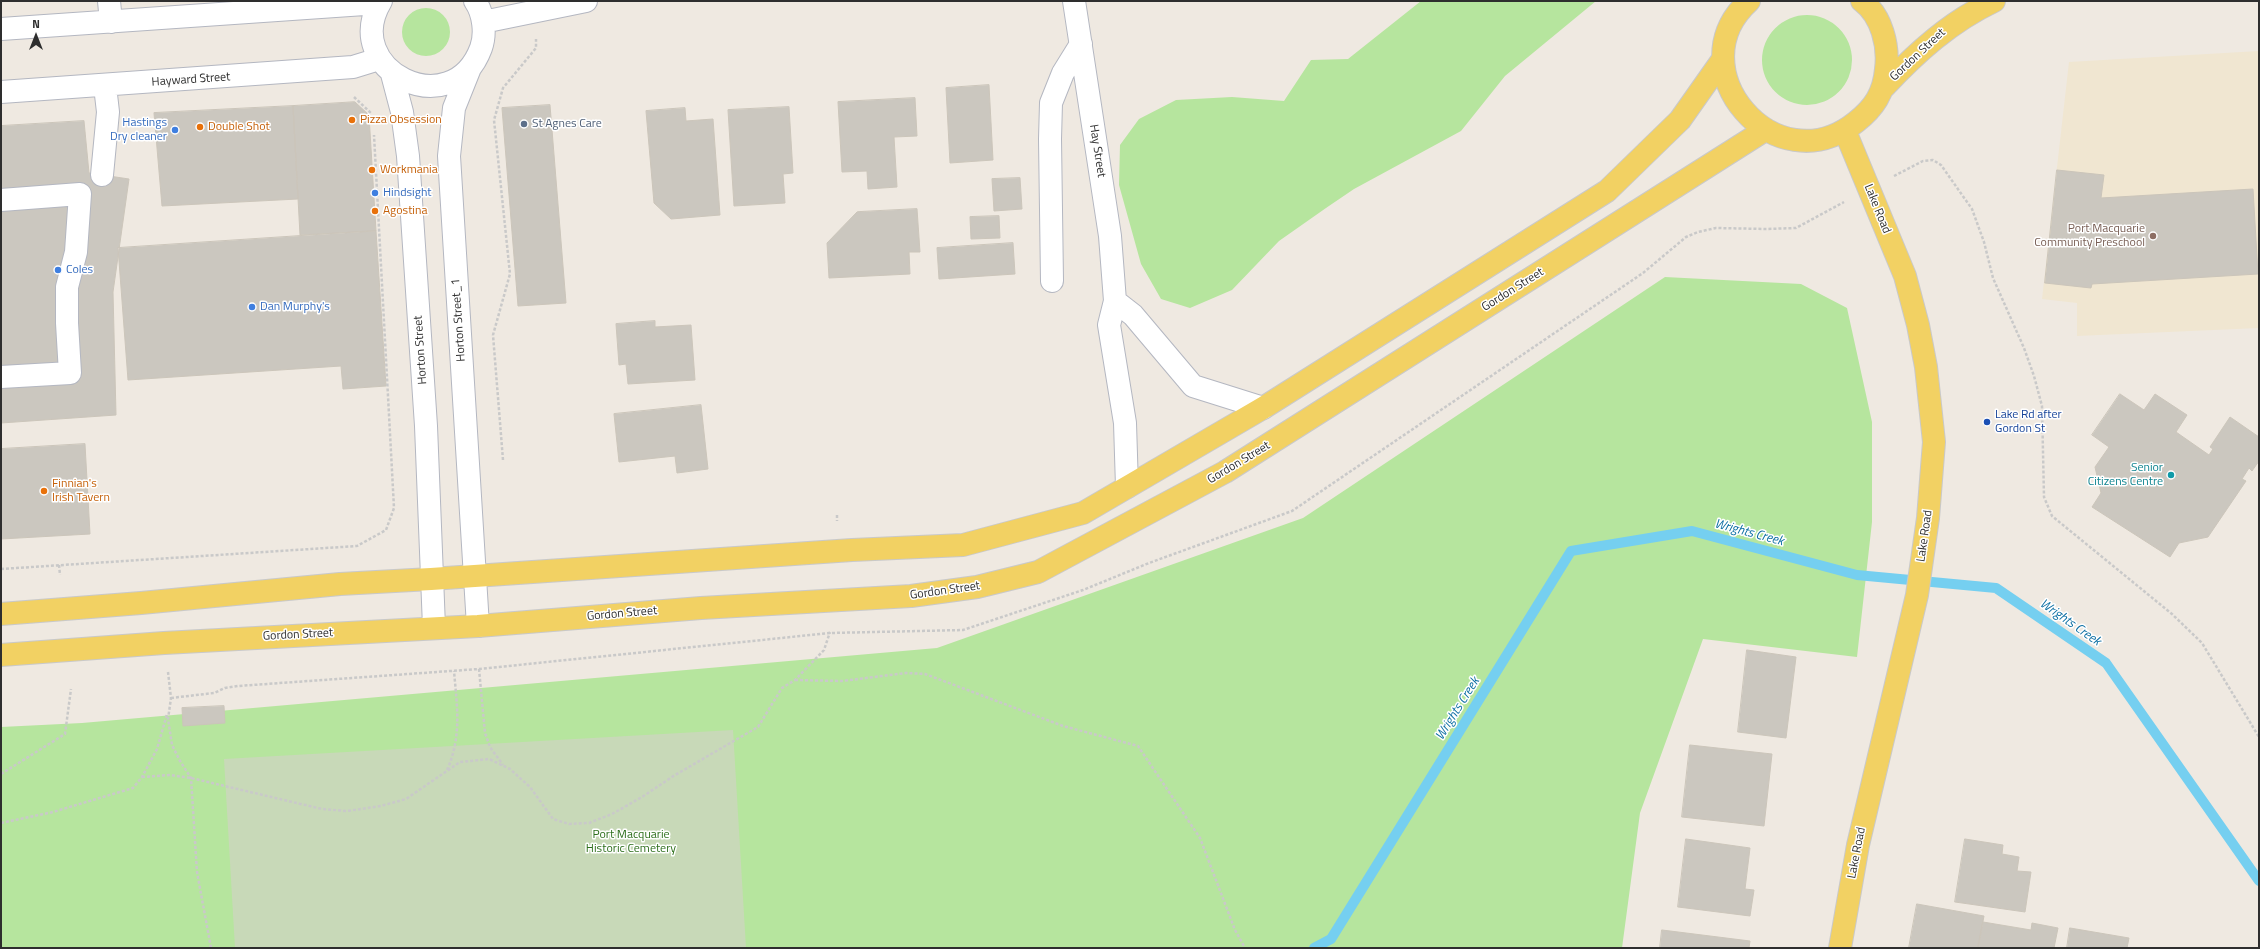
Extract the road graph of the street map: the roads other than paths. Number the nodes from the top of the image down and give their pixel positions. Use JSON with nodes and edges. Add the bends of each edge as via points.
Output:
{"nodes":[{"id":1,"x":475,"y":1,"type":"edge"},
{"id":2,"x":586,"y":1,"type":"edge"},
{"id":3,"x":1074,"y":1,"type":"edge"},
{"id":4,"x":1749,"y":1,"type":"edge"},
{"id":5,"x":1862,"y":1,"type":"edge"},
{"id":6,"x":1994,"y":1,"type":"edge"},
{"id":7,"x":380,"y":2,"type":"edge"},
{"id":8,"x":110,"y":12,"type":"edge"},
{"id":9,"x":483,"y":22,"type":"junction"},
{"id":10,"x":1,"y":29,"type":"edge"},
{"id":11,"x":1081,"y":44,"type":"junction"},
{"id":12,"x":1724,"y":60,"type":"junction"},
{"id":13,"x":386,"y":67,"type":"junction"},
{"id":14,"x":470,"y":68,"type":"junction"},
{"id":15,"x":105,"y":86,"type":"junction"},
{"id":16,"x":1884,"y":87,"type":"junction"},
{"id":17,"x":1,"y":92,"type":"edge"},
{"id":18,"x":1765,"y":130,"type":"junction"},
{"id":19,"x":1845,"y":131,"type":"junction"},
{"id":20,"x":102,"y":175,"type":"dead end"},
{"id":21,"x":1,"y":200,"type":"edge"},
{"id":22,"x":1052,"y":281,"type":"dead end"},
{"id":23,"x":1115,"y":301,"type":"junction"},
{"id":24,"x":1,"y":377,"type":"edge"},
{"id":25,"x":1263,"y":408,"type":"junction"},
{"id":26,"x":1127,"y":487,"type":"junction"},
{"id":27,"x":474,"y":576,"type":"junction"},
{"id":28,"x":431,"y":579,"type":"junction"},
{"id":29,"x":1,"y":614,"type":"edge"},
{"id":30,"x":478,"y":626,"type":"junction"},
{"id":31,"x":434,"y":627,"type":"junction"},
{"id":32,"x":1,"y":655,"type":"edge"},
{"id":33,"x":1840,"y":948,"type":"edge"}],
"edges":[{"from":1,"to":9,"type":"street"},
{"from":2,"to":9,"type":"street"},
{"from":3,"to":11,"type":"street","name":"Hay Street"},
{"from":4,"to":12,"type":"main road","via":[[1741,9],[1727,34]]},
{"from":5,"to":16,"type":"main road","via":[[1868,5],[1882,30],[1888,58]]},
{"from":6,"to":16,"type":"main road","name":"Gordon Street","via":[[1951,25],[1928,42]]},
{"from":7,"to":8,"type":"street"},
{"from":7,"to":13,"type":"street","name":"Horton Street","via":[[373,22],[373,41]]},
{"from":8,"to":10,"type":"street"},
{"from":9,"to":14,"type":"street","name":"Horton Street_1","via":[[483,41]]},
{"from":11,"to":22,"type":"street","via":[[1063,73],[1052,104]]},
{"from":11,"to":23,"type":"street","name":"Hay Street","via":[[1110,236]]},
{"from":12,"to":18,"type":"main road","via":[[1728,87],[1735,100],[1743,112]]},
{"from":12,"to":25,"type":"main road","via":[[1680,120],[1607,192]]},
{"from":13,"to":14,"type":"street","via":[[417,86],[437,86],[455,80]]},
{"from":13,"to":15,"type":"street","name":"Hayward Street","via":[[353,67]]},
{"from":13,"to":28,"type":"street","name":"Horton Street","via":[[402,112],[408,156],[426,426]]},
{"from":14,"to":27,"type":"street","name":"Horton Street_1","via":[[454,108],[449,156]]},
{"from":15,"to":17,"type":"street","name":"Hayward Street"},
{"from":15,"to":20,"type":"street","via":[[108,112]]},
{"from":16,"to":19,"type":"main road","via":[[1868,113]]},
{"from":18,"to":19,"type":"main road","via":[[1792,140],[1818,140]]},
{"from":18,"to":30,"type":"main road","name":"Gordon Street","via":[[1225,472],[1038,572],[977,587],[911,596],[701,608]]},
{"from":19,"to":33,"type":"main road","name":"Lake Road","via":[[1904,276],[1918,325],[1931,401],[1933,477],[1917,595],[1858,846]]},
{"from":21,"to":24,"type":"street","via":[[80,194],[76,252],[67,287],[70,372]]},
{"from":23,"to":25,"type":"street","via":[[1133,315],[1193,386]]},
{"from":23,"to":26,"type":"street","name":"Hay Street","via":[[1109,325],[1126,423]]},
{"from":25,"to":26,"type":"main road"},
{"from":26,"to":27,"type":"main road","via":[[1084,514],[963,545],[847,550]]},
{"from":27,"to":28,"type":"main road"},
{"from":27,"to":30,"type":"street"},
{"from":28,"to":29,"type":"main road","via":[[340,584]]},
{"from":28,"to":31,"type":"street","name":"Horton Street"},
{"from":30,"to":31,"type":"main road","name":"Gordon Street"},
{"from":31,"to":32,"type":"main road","name":"Gordon Street"}]}
